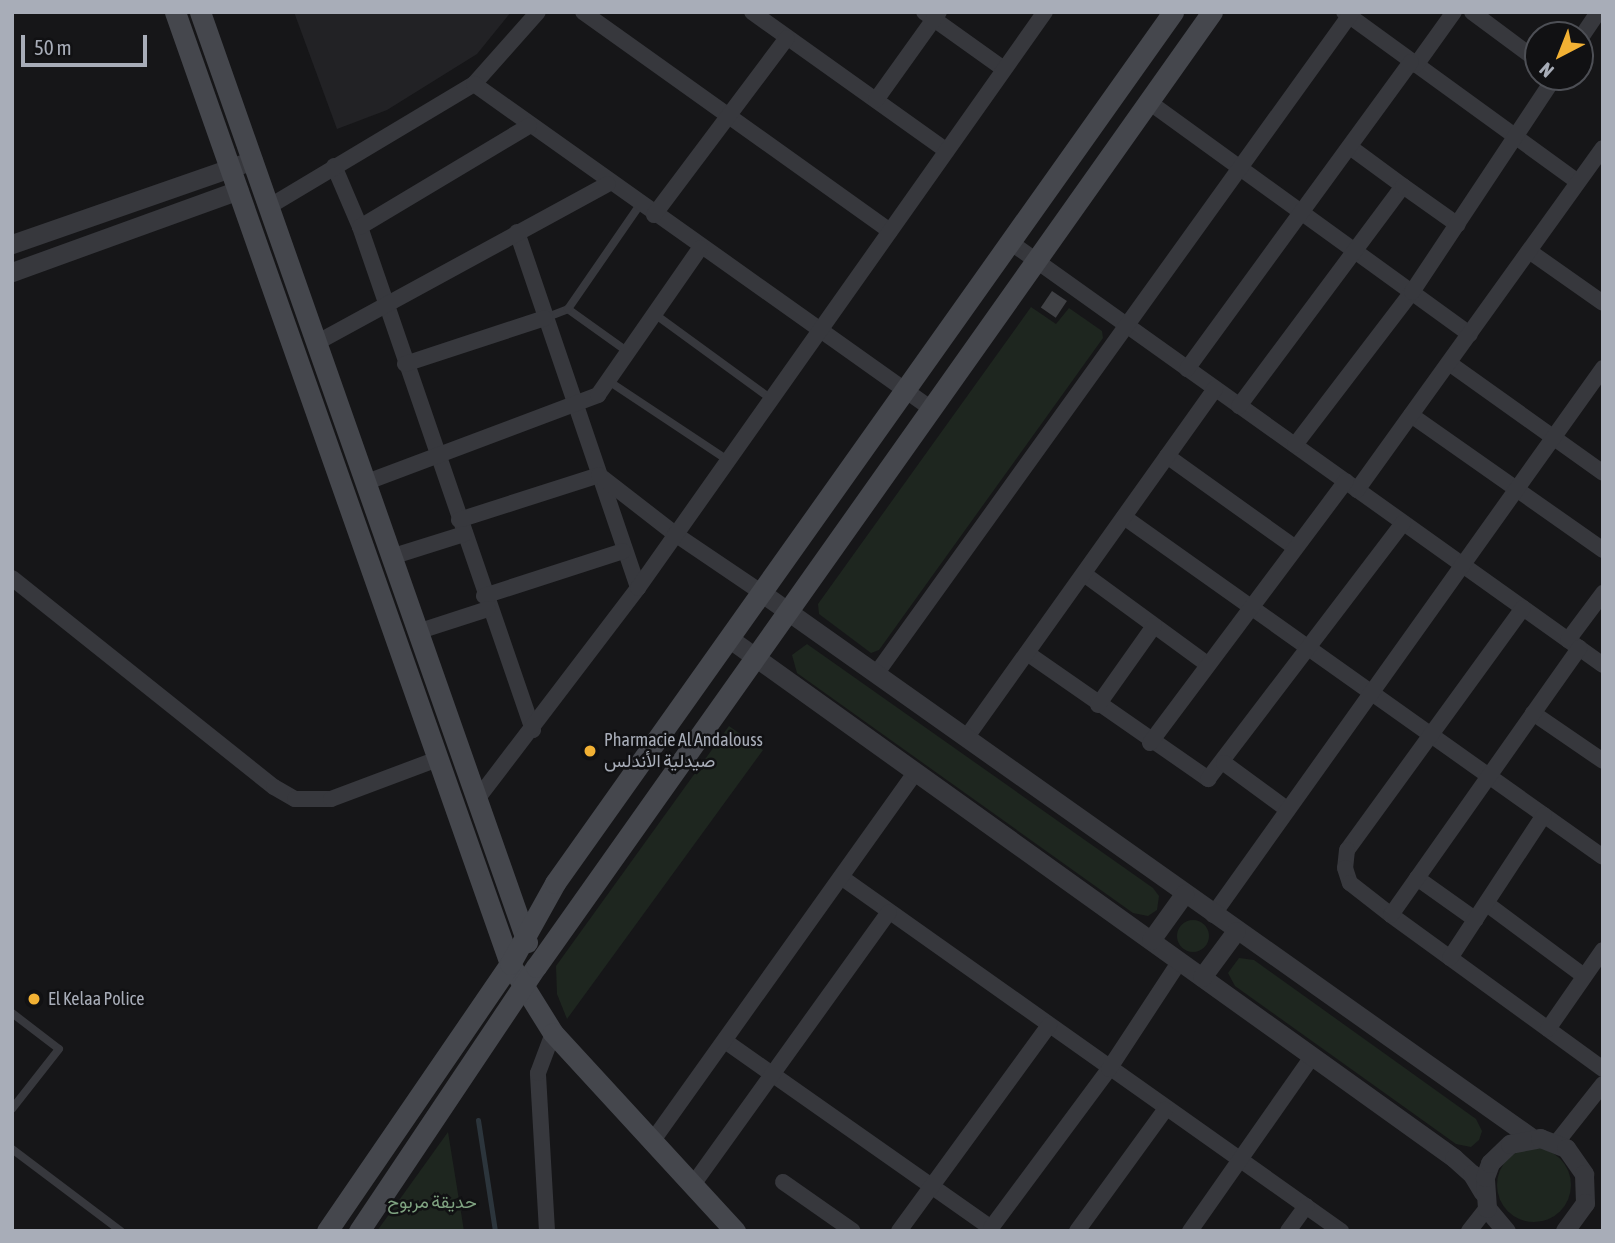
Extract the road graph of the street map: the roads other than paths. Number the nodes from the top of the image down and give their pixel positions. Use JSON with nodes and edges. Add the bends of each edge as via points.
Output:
{"nodes":[{"id":1,"x":176,"y":12,"type":"edge"},
{"id":2,"x":200,"y":12,"type":"edge"},
{"id":3,"x":538,"y":12,"type":"edge"},
{"id":4,"x":583,"y":12,"type":"edge"},
{"id":5,"x":752,"y":12,"type":"edge"},
{"id":6,"x":1045,"y":12,"type":"edge"},
{"id":7,"x":1173,"y":12,"type":"edge"},
{"id":8,"x":1212,"y":12,"type":"edge"},
{"id":9,"x":1454,"y":12,"type":"edge"},
{"id":10,"x":1472,"y":12,"type":"edge"},
{"id":11,"x":1598,"y":12,"type":"edge"},
{"id":12,"x":1349,"y":14,"type":"edge"},
{"id":13,"x":932,"y":15,"type":"edge"},
{"id":14,"x":1603,"y":16,"type":"edge"},
{"id":15,"x":786,"y":38,"type":"junction"},
{"id":16,"x":1524,"y":51,"type":"edge"},
{"id":17,"x":1414,"y":64,"type":"junction"},
{"id":18,"x":1004,"y":69,"type":"junction"},
{"id":19,"x":474,"y":84,"type":"junction"},
{"id":20,"x":1546,"y":91,"type":"edge"},
{"id":21,"x":876,"y":100,"type":"junction"},
{"id":22,"x":1149,"y":102,"type":"junction"},
{"id":23,"x":726,"y":117,"type":"junction"},
{"id":24,"x":529,"y":126,"type":"junction"},
{"id":25,"x":1517,"y":138,"type":"junction"},
{"id":26,"x":1350,"y":147,"type":"junction"},
{"id":27,"x":1603,"y":148,"type":"edge"},
{"id":28,"x":947,"y":151,"type":"junction"},
{"id":29,"x":253,"y":160,"type":"junction"},
{"id":30,"x":334,"y":166,"type":"junction"},
{"id":31,"x":1240,"y":167,"type":"junction"},
{"id":32,"x":231,"y":169,"type":"junction"},
{"id":33,"x":1578,"y":182,"type":"junction"},
{"id":34,"x":608,"y":184,"type":"junction"},
{"id":35,"x":1403,"y":186,"type":"junction"},
{"id":36,"x":239,"y":190,"type":"junction"},
{"id":37,"x":270,"y":206,"type":"junction"},
{"id":38,"x":639,"y":206,"type":"junction"},
{"id":39,"x":1301,"y":212,"type":"junction"},
{"id":40,"x":654,"y":215,"type":"junction"},
{"id":41,"x":1458,"y":225,"type":"junction"},
{"id":42,"x":360,"y":228,"type":"junction"},
{"id":43,"x":890,"y":231,"type":"junction"},
{"id":44,"x":517,"y":232,"type":"junction"},
{"id":45,"x":1010,"y":242,"type":"junction"},
{"id":46,"x":12,"y":244,"type":"edge"},
{"id":47,"x":701,"y":248,"type":"junction"},
{"id":48,"x":1356,"y":251,"type":"junction"},
{"id":49,"x":1528,"y":251,"type":"junction"},
{"id":50,"x":1037,"y":261,"type":"junction"},
{"id":51,"x":12,"y":271,"type":"edge"},
{"id":52,"x":1412,"y":292,"type":"junction"},
{"id":53,"x":1603,"y":303,"type":"edge"},
{"id":54,"x":386,"y":307,"type":"junction"},
{"id":55,"x":568,"y":309,"type":"junction"},
{"id":56,"x":656,"y":315,"type":"junction"},
{"id":57,"x":545,"y":318,"type":"junction"},
{"id":58,"x":1127,"y":326,"type":"junction"},
{"id":59,"x":821,"y":333,"type":"junction"},
{"id":60,"x":1469,"y":334,"type":"junction"},
{"id":61,"x":318,"y":342,"type":"junction"},
{"id":62,"x":630,"y":353,"type":"junction"},
{"id":63,"x":1449,"y":363,"type":"junction"},
{"id":64,"x":405,"y":364,"type":"junction"},
{"id":65,"x":1187,"y":369,"type":"junction"},
{"id":66,"x":1603,"y":369,"type":"edge"},
{"id":67,"x":610,"y":383,"type":"junction"},
{"id":68,"x":1215,"y":389,"type":"junction"},
{"id":69,"x":905,"y":391,"type":"junction"},
{"id":70,"x":1596,"y":391,"type":"edge"},
{"id":71,"x":771,"y":399,"type":"junction"},
{"id":72,"x":574,"y":406,"type":"junction"},
{"id":73,"x":1239,"y":406,"type":"junction"},
{"id":74,"x":933,"y":410,"type":"junction"},
{"id":75,"x":1411,"y":415,"type":"junction"},
{"id":76,"x":1553,"y":438,"type":"junction"},
{"id":77,"x":1295,"y":446,"type":"junction"},
{"id":78,"x":437,"y":453,"type":"junction"},
{"id":79,"x":1167,"y":456,"type":"junction"},
{"id":80,"x":726,"y":459,"type":"junction"},
{"id":81,"x":1603,"y":474,"type":"edge"},
{"id":82,"x":598,"y":475,"type":"junction"},
{"id":83,"x":367,"y":482,"type":"junction"},
{"id":84,"x":1351,"y":485,"type":"junction"},
{"id":85,"x":1516,"y":490,"type":"junction"},
{"id":86,"x":1124,"y":517,"type":"junction"},
{"id":87,"x":1403,"y":523,"type":"junction"},
{"id":88,"x":461,"y":527,"type":"junction"},
{"id":89,"x":675,"y":534,"type":"junction"},
{"id":90,"x":1294,"y":547,"type":"junction"},
{"id":91,"x":623,"y":551,"type":"junction"},
{"id":92,"x":1603,"y":551,"type":"edge"},
{"id":93,"x":394,"y":556,"type":"junction"},
{"id":94,"x":1463,"y":565,"type":"junction"},
{"id":95,"x":1084,"y":574,"type":"junction"},
{"id":96,"x":12,"y":578,"type":"edge"},
{"id":97,"x":638,"y":588,"type":"junction"},
{"id":98,"x":762,"y":593,"type":"junction"},
{"id":99,"x":1603,"y":593,"type":"edge"},
{"id":100,"x":486,"y":603,"type":"junction"},
{"id":101,"x":1251,"y":605,"type":"junction"},
{"id":102,"x":1523,"y":608,"type":"junction"},
{"id":103,"x":791,"y":613,"type":"junction"},
{"id":104,"x":1154,"y":626,"type":"junction"},
{"id":105,"x":420,"y":631,"type":"junction"},
{"id":106,"x":730,"y":639,"type":"junction"},
{"id":107,"x":1574,"y":644,"type":"junction"},
{"id":108,"x":1308,"y":647,"type":"junction"},
{"id":109,"x":1027,"y":653,"type":"junction"},
{"id":110,"x":757,"y":658,"type":"junction"},
{"id":111,"x":1207,"y":664,"type":"junction"},
{"id":112,"x":1603,"y":664,"type":"edge"},
{"id":113,"x":876,"y":674,"type":"junction"},
{"id":114,"x":1371,"y":693,"type":"junction"},
{"id":115,"x":1098,"y":705,"type":"junction"},
{"id":116,"x":1533,"y":713,"type":"junction"},
{"id":117,"x":533,"y":730,"type":"junction"},
{"id":118,"x":1431,"y":735,"type":"junction"},
{"id":119,"x":966,"y":738,"type":"junction"},
{"id":120,"x":1150,"y":743,"type":"junction"},
{"id":121,"x":440,"y":758,"type":"junction"},
{"id":122,"x":1603,"y":761,"type":"edge"},
{"id":123,"x":1224,"y":762,"type":"junction"},
{"id":124,"x":916,"y":772,"type":"junction"},
{"id":125,"x":1486,"y":775,"type":"junction"},
{"id":126,"x":478,"y":798,"type":"junction"},
{"id":127,"x":1287,"y":810,"type":"junction"},
{"id":128,"x":1544,"y":815,"type":"junction"},
{"id":129,"x":1603,"y":857,"type":"edge"},
{"id":130,"x":841,"y":877,"type":"junction"},
{"id":131,"x":1417,"y":878,"type":"junction"},
{"id":132,"x":555,"y":883,"type":"junction"},
{"id":133,"x":508,"y":886,"type":"junction"},
{"id":134,"x":1184,"y":894,"type":"junction"},
{"id":135,"x":1487,"y":904,"type":"junction"},
{"id":136,"x":889,"y":912,"type":"junction"},
{"id":137,"x":1213,"y":915,"type":"junction"},
{"id":138,"x":1391,"y":915,"type":"junction"},
{"id":139,"x":1476,"y":920,"type":"junction"},
{"id":140,"x":1236,"y":931,"type":"junction"},
{"id":141,"x":525,"y":933,"type":"junction"},
{"id":142,"x":1151,"y":940,"type":"junction"},
{"id":143,"x":1603,"y":950,"type":"edge"},
{"id":144,"x":1450,"y":958,"type":"junction"},
{"id":145,"x":1180,"y":961,"type":"junction"},
{"id":146,"x":510,"y":964,"type":"junction"},
{"id":147,"x":536,"y":967,"type":"junction"},
{"id":148,"x":1584,"y":976,"type":"junction"},
{"id":149,"x":1202,"y":977,"type":"junction"},
{"id":150,"x":522,"y":990,"type":"junction"},
{"id":151,"x":12,"y":1013,"type":"edge"},
{"id":152,"x":1049,"y":1025,"type":"junction"},
{"id":153,"x":548,"y":1026,"type":"junction"},
{"id":154,"x":1548,"y":1029,"type":"junction"},
{"id":155,"x":725,"y":1041,"type":"junction"},
{"id":156,"x":1312,"y":1056,"type":"junction"},
{"id":157,"x":1109,"y":1069,"type":"junction"},
{"id":158,"x":1603,"y":1069,"type":"edge"},
{"id":159,"x":771,"y":1073,"type":"junction"},
{"id":160,"x":1603,"y":1084,"type":"edge"},
{"id":161,"x":12,"y":1109,"type":"edge"},
{"id":162,"x":1165,"y":1110,"type":"junction"},
{"id":163,"x":1532,"y":1138,"type":"junction"},
{"id":164,"x":1557,"y":1142,"type":"junction"},
{"id":165,"x":651,"y":1143,"type":"junction"},
{"id":166,"x":12,"y":1149,"type":"edge"},
{"id":167,"x":1240,"y":1161,"type":"junction"},
{"id":168,"x":783,"y":1182,"type":"dead end"},
{"id":169,"x":1595,"y":1184,"type":"edge"},
{"id":170,"x":692,"y":1186,"type":"junction"},
{"id":171,"x":930,"y":1186,"type":"junction"},
{"id":172,"x":1485,"y":1200,"type":"junction"},
{"id":173,"x":1306,"y":1206,"type":"junction"},
{"id":174,"x":991,"y":1230,"type":"edge"},
{"id":175,"x":121,"y":1231,"type":"edge"},
{"id":176,"x":327,"y":1231,"type":"edge"},
{"id":177,"x":359,"y":1231,"type":"edge"},
{"id":178,"x":547,"y":1231,"type":"edge"},
{"id":179,"x":735,"y":1231,"type":"edge"},
{"id":180,"x":853,"y":1231,"type":"edge"},
{"id":181,"x":899,"y":1231,"type":"edge"},
{"id":182,"x":1077,"y":1231,"type":"edge"},
{"id":183,"x":1190,"y":1231,"type":"edge"},
{"id":184,"x":1288,"y":1231,"type":"edge"},
{"id":185,"x":1341,"y":1231,"type":"edge"},
{"id":186,"x":1469,"y":1231,"type":"edge"},
{"id":187,"x":1506,"y":1231,"type":"edge"},
{"id":188,"x":1565,"y":1231,"type":"edge"}],
"edges":[{"from":1,"to":32,"type":"main road"},
{"from":2,"to":29,"type":"main road"},
{"from":3,"to":19,"type":"street"},
{"from":4,"to":23,"type":"street"},
{"from":5,"to":15,"type":"street"},
{"from":6,"to":18,"type":"street"},
{"from":7,"to":45,"type":"main road"},
{"from":8,"to":22,"type":"main road"},
{"from":9,"to":17,"type":"street"},
{"from":10,"to":16,"type":"street"},
{"from":11,"to":14,"type":"street"},
{"from":12,"to":17,"type":"street"},
{"from":12,"to":31,"type":"street"},
{"from":13,"to":18,"type":"street"},
{"from":13,"to":21,"type":"street"},
{"from":15,"to":21,"type":"street"},
{"from":15,"to":23,"type":"street"},
{"from":17,"to":25,"type":"street"},
{"from":17,"to":26,"type":"street"},
{"from":18,"to":28,"type":"street"},
{"from":19,"to":24,"type":"street"},
{"from":19,"to":30,"type":"street"},
{"from":20,"to":25,"type":"street"},
{"from":21,"to":28,"type":"street"},
{"from":22,"to":31,"type":"street"},
{"from":22,"to":50,"type":"main road"},
{"from":23,"to":40,"type":"street"},
{"from":23,"to":43,"type":"street"},
{"from":24,"to":34,"type":"street"},
{"from":24,"to":42,"type":"street"},
{"from":25,"to":33,"type":"street"},
{"from":25,"to":41,"type":"street"},
{"from":26,"to":35,"type":"street"},
{"from":26,"to":39,"type":"street"},
{"from":27,"to":33,"type":"street"},
{"from":28,"to":43,"type":"street"},
{"from":29,"to":32,"type":"street"},
{"from":29,"to":37,"type":"main road"},
{"from":30,"to":37,"type":"street"},
{"from":30,"to":42,"type":"street"},
{"from":31,"to":39,"type":"street"},
{"from":31,"to":58,"type":"street"},
{"from":32,"to":36,"type":"main road"},
{"from":32,"to":46,"type":"street"},
{"from":33,"to":49,"type":"street"},
{"from":34,"to":38,"type":"street"},
{"from":34,"to":44,"type":"street"},
{"from":35,"to":41,"type":"street"},
{"from":35,"to":48,"type":"street"},
{"from":36,"to":51,"type":"street"},
{"from":36,"to":121,"type":"main road"},
{"from":37,"to":61,"type":"main road"},
{"from":38,"to":40,"type":"street"},
{"from":38,"to":55,"type":"lane"},
{"from":39,"to":48,"type":"street"},
{"from":39,"to":65,"type":"street"},
{"from":40,"to":47,"type":"street"},
{"from":41,"to":52,"type":"street"},
{"from":42,"to":54,"type":"street"},
{"from":43,"to":59,"type":"street"},
{"from":44,"to":54,"type":"street"},
{"from":44,"to":57,"type":"street"},
{"from":45,"to":50,"type":"street"},
{"from":45,"to":69,"type":"main road"},
{"from":47,"to":56,"type":"street"},
{"from":47,"to":59,"type":"street"},
{"from":48,"to":52,"type":"street"},
{"from":48,"to":73,"type":"street"},
{"from":49,"to":53,"type":"street"},
{"from":49,"to":60,"type":"street"},
{"from":50,"to":58,"type":"street"},
{"from":50,"to":74,"type":"main road"},
{"from":52,"to":60,"type":"street"},
{"from":52,"to":77,"type":"street"},
{"from":54,"to":61,"type":"street"},
{"from":54,"to":64,"type":"street"},
{"from":55,"to":57,"type":"lane"},
{"from":55,"to":62,"type":"lane"},
{"from":56,"to":62,"type":"street"},
{"from":56,"to":71,"type":"lane"},
{"from":57,"to":64,"type":"street"},
{"from":57,"to":72,"type":"street"},
{"from":58,"to":65,"type":"street"},
{"from":58,"to":113,"type":"street"},
{"from":59,"to":69,"type":"street"},
{"from":59,"to":71,"type":"street"},
{"from":60,"to":63,"type":"street"},
{"from":61,"to":83,"type":"main road"},
{"from":62,"to":67,"type":"street"},
{"from":63,"to":75,"type":"street"},
{"from":63,"to":76,"type":"street"},
{"from":64,"to":78,"type":"street"},
{"from":65,"to":68,"type":"street"},
{"from":66,"to":70,"type":"street"},
{"from":67,"to":72,"type":"street","via":[[589,401]]},
{"from":67,"to":80,"type":"lane"},
{"from":68,"to":73,"type":"street"},
{"from":68,"to":79,"type":"street"},
{"from":69,"to":74,"type":"street"},
{"from":69,"to":98,"type":"main road"},
{"from":70,"to":76,"type":"street"},
{"from":71,"to":80,"type":"street"},
{"from":72,"to":78,"type":"street"},
{"from":72,"to":82,"type":"street"},
{"from":73,"to":77,"type":"street"},
{"from":74,"to":103,"type":"main road"},
{"from":75,"to":84,"type":"street"},
{"from":75,"to":85,"type":"street"},
{"from":76,"to":81,"type":"street"},
{"from":76,"to":85,"type":"street"},
{"from":77,"to":84,"type":"street"},
{"from":78,"to":83,"type":"street"},
{"from":78,"to":88,"type":"street"},
{"from":79,"to":86,"type":"street"},
{"from":79,"to":90,"type":"street"},
{"from":80,"to":89,"type":"street"},
{"from":82,"to":88,"type":"street"},
{"from":82,"to":89,"type":"street"},
{"from":82,"to":91,"type":"street"},
{"from":83,"to":93,"type":"main road"},
{"from":84,"to":87,"type":"street"},
{"from":84,"to":90,"type":"street"},
{"from":85,"to":92,"type":"street"},
{"from":85,"to":94,"type":"street"},
{"from":86,"to":95,"type":"street"},
{"from":86,"to":101,"type":"street"},
{"from":87,"to":94,"type":"street"},
{"from":87,"to":108,"type":"street"},
{"from":88,"to":93,"type":"street"},
{"from":88,"to":100,"type":"street"},
{"from":89,"to":97,"type":"street"},
{"from":89,"to":98,"type":"street"},
{"from":90,"to":101,"type":"street"},
{"from":91,"to":97,"type":"street"},
{"from":91,"to":100,"type":"street"},
{"from":93,"to":105,"type":"main road"},
{"from":94,"to":102,"type":"street"},
{"from":94,"to":114,"type":"street"},
{"from":95,"to":104,"type":"street"},
{"from":95,"to":109,"type":"street"},
{"from":96,"to":121,"type":"street","via":[[295,799],[331,799]]},
{"from":97,"to":117,"type":"street"},
{"from":98,"to":103,"type":"street"},
{"from":98,"to":106,"type":"main road"},
{"from":99,"to":107,"type":"street"},
{"from":100,"to":105,"type":"street"},
{"from":100,"to":117,"type":"street"},
{"from":101,"to":108,"type":"street"},
{"from":101,"to":111,"type":"street"},
{"from":102,"to":107,"type":"street"},
{"from":102,"to":118,"type":"street"},
{"from":103,"to":110,"type":"main road"},
{"from":103,"to":113,"type":"street"},
{"from":104,"to":111,"type":"street"},
{"from":104,"to":115,"type":"street"},
{"from":105,"to":126,"type":"main road"},
{"from":106,"to":110,"type":"street"},
{"from":106,"to":132,"type":"main road"},
{"from":107,"to":112,"type":"street"},
{"from":107,"to":116,"type":"street"},
{"from":108,"to":114,"type":"street"},
{"from":108,"to":123,"type":"street"},
{"from":109,"to":115,"type":"street"},
{"from":109,"to":119,"type":"street"},
{"from":110,"to":124,"type":"street"},
{"from":110,"to":147,"type":"main road"},
{"from":111,"to":120,"type":"street"},
{"from":113,"to":119,"type":"street"},
{"from":114,"to":118,"type":"street"},
{"from":114,"to":127,"type":"street"},
{"from":115,"to":120,"type":"street"},
{"from":116,"to":122,"type":"street"},
{"from":116,"to":125,"type":"street"},
{"from":117,"to":126,"type":"street"},
{"from":118,"to":125,"type":"street"},
{"from":118,"to":138,"type":"street","via":[[1343,858],[1350,883]]},
{"from":119,"to":134,"type":"street"},
{"from":120,"to":123,"type":"street","via":[[1202,779],[1212,778]]},
{"from":121,"to":146,"type":"main road"},
{"from":123,"to":127,"type":"street"},
{"from":124,"to":130,"type":"street"},
{"from":124,"to":142,"type":"street"},
{"from":125,"to":128,"type":"street"},
{"from":125,"to":131,"type":"street"},
{"from":126,"to":133,"type":"main road"},
{"from":127,"to":137,"type":"street"},
{"from":128,"to":129,"type":"street"},
{"from":128,"to":135,"type":"street"},
{"from":130,"to":136,"type":"street"},
{"from":130,"to":155,"type":"street"},
{"from":131,"to":138,"type":"street"},
{"from":131,"to":139,"type":"street"},
{"from":132,"to":133,"type":"main road","via":[[539,892]]},
{"from":132,"to":141,"type":"main road"},
{"from":133,"to":141,"type":"main road"},
{"from":134,"to":137,"type":"street"},
{"from":134,"to":142,"type":"street"},
{"from":135,"to":139,"type":"street"},
{"from":135,"to":148,"type":"street"},
{"from":136,"to":152,"type":"street"},
{"from":136,"to":159,"type":"street"},
{"from":137,"to":140,"type":"street"},
{"from":138,"to":144,"type":"street"},
{"from":139,"to":144,"type":"street"},
{"from":140,"to":149,"type":"street"},
{"from":140,"to":163,"type":"street"},
{"from":141,"to":146,"type":"main road"},
{"from":141,"to":147,"type":"main road"},
{"from":142,"to":145,"type":"street"},
{"from":143,"to":148,"type":"street"},
{"from":144,"to":154,"type":"street"},
{"from":145,"to":149,"type":"street"},
{"from":145,"to":157,"type":"street"},
{"from":146,"to":150,"type":"main road"},
{"from":146,"to":176,"type":"main road"},
{"from":147,"to":150,"type":"main road"},
{"from":147,"to":153,"type":"main road"},
{"from":148,"to":154,"type":"street"},
{"from":149,"to":156,"type":"street"},
{"from":150,"to":153,"type":"main road"},
{"from":150,"to":177,"type":"main road"},
{"from":151,"to":161,"type":"lane","via":[[59,1049]]},
{"from":152,"to":157,"type":"street"},
{"from":152,"to":171,"type":"street"},
{"from":153,"to":165,"type":"main road"},
{"from":153,"to":178,"type":"street","via":[[538,1073]]},
{"from":154,"to":158,"type":"street"},
{"from":155,"to":159,"type":"street"},
{"from":155,"to":165,"type":"street"},
{"from":156,"to":167,"type":"street"},
{"from":156,"to":172,"type":"street","via":[[1454,1158],[1472,1174]]},
{"from":157,"to":162,"type":"street"},
{"from":157,"to":174,"type":"street"},
{"from":159,"to":170,"type":"street"},
{"from":159,"to":171,"type":"street"},
{"from":160,"to":164,"type":"street"},
{"from":162,"to":167,"type":"street"},
{"from":162,"to":182,"type":"street"},
{"from":163,"to":164,"type":"street"},
{"from":163,"to":172,"type":"street","via":[[1499,1152],[1485,1177]]},
{"from":164,"to":169,"type":"street"},
{"from":165,"to":170,"type":"main road"},
{"from":166,"to":175,"type":"lane"},
{"from":167,"to":173,"type":"street"},
{"from":167,"to":183,"type":"street"},
{"from":168,"to":180,"type":"street"},
{"from":169,"to":188,"type":"street"},
{"from":170,"to":179,"type":"main road"},
{"from":171,"to":174,"type":"street"},
{"from":171,"to":181,"type":"street"},
{"from":172,"to":186,"type":"street"},
{"from":172,"to":187,"type":"street"},
{"from":173,"to":184,"type":"street"},
{"from":173,"to":185,"type":"street"}]}
